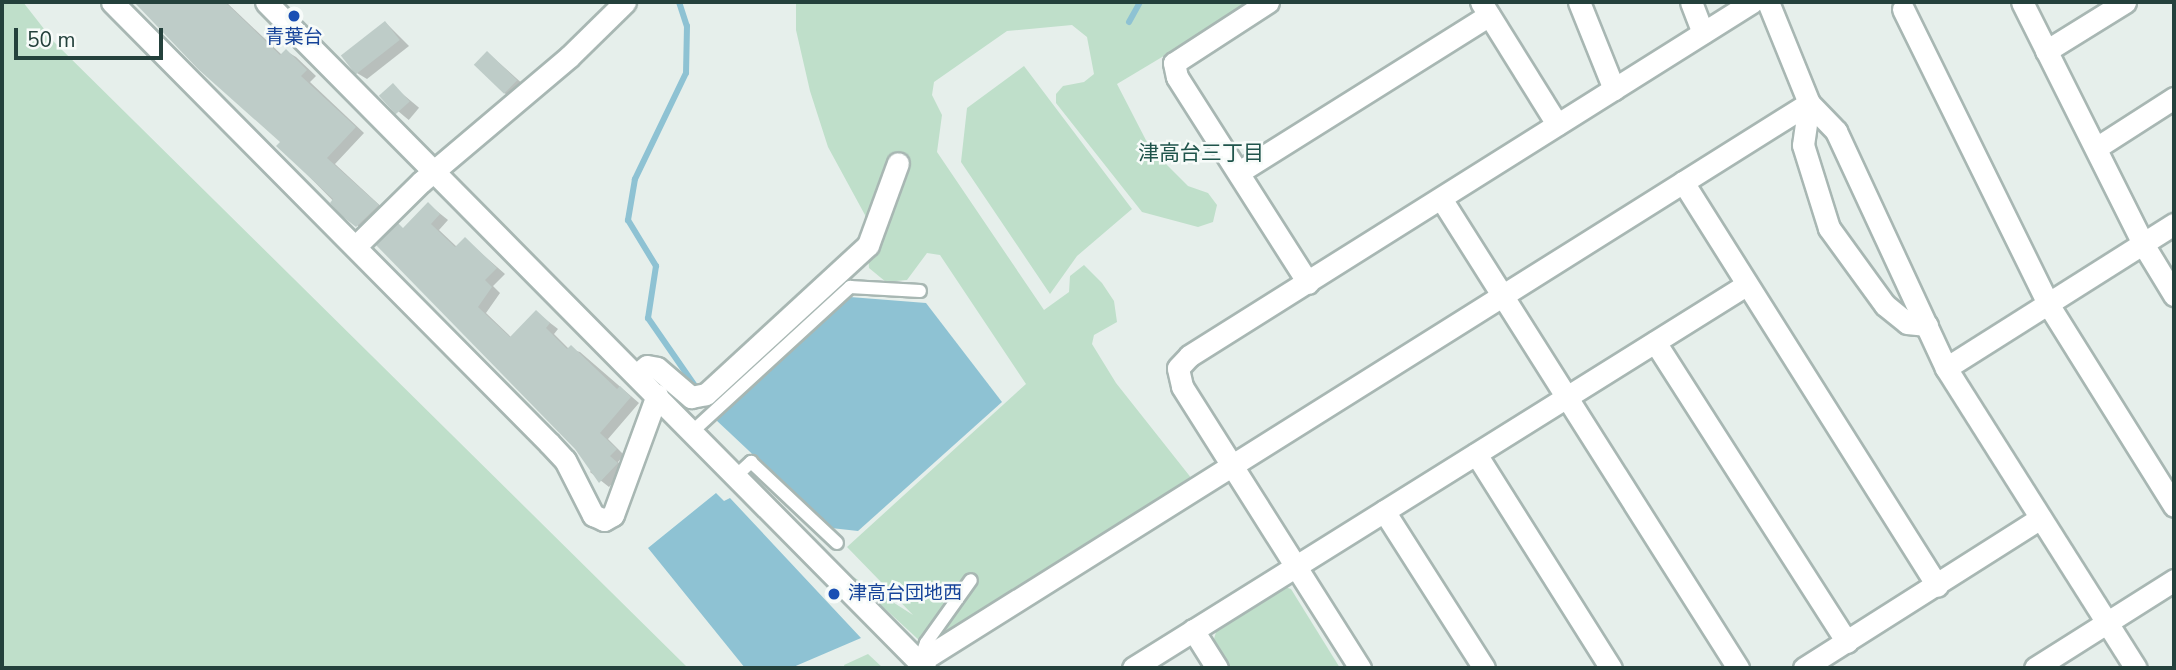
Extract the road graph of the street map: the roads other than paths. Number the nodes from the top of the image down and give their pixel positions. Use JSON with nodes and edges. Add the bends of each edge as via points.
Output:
{"nodes":[{"id":1,"x":112,"y":2,"type":"edge"},
{"id":2,"x":266,"y":2,"type":"edge"},
{"id":3,"x":625,"y":2,"type":"edge"},
{"id":4,"x":1268,"y":2,"type":"edge"},
{"id":5,"x":1579,"y":2,"type":"edge"},
{"id":6,"x":1691,"y":2,"type":"edge"},
{"id":7,"x":1752,"y":2,"type":"edge"},
{"id":8,"x":1768,"y":2,"type":"edge"},
{"id":9,"x":2022,"y":2,"type":"edge"},
{"id":10,"x":2125,"y":2,"type":"edge"},
{"id":11,"x":1906,"y":4,"type":"edge"},
{"id":12,"x":1485,"y":8,"type":"edge"},
{"id":13,"x":1703,"y":33,"type":"junction"},
{"id":14,"x":2046,"y":51,"type":"junction"},
{"id":15,"x":1614,"y":89,"type":"junction"},
{"id":16,"x":2174,"y":98,"type":"edge"},
{"id":17,"x":1809,"y":103,"type":"junction"},
{"id":18,"x":1557,"y":124,"type":"junction"},
{"id":19,"x":2096,"y":148,"type":"junction"},
{"id":20,"x":898,"y":163,"type":"dead end"},
{"id":21,"x":433,"y":172,"type":"junction"},
{"id":22,"x":1239,"y":172,"type":"junction"},
{"id":23,"x":1683,"y":182,"type":"junction"},
{"id":24,"x":1442,"y":200,"type":"junction"},
{"id":25,"x":2174,"y":224,"type":"edge"},
{"id":26,"x":2143,"y":244,"type":"junction"},
{"id":27,"x":356,"y":246,"type":"junction"},
{"id":28,"x":1308,"y":283,"type":"junction"},
{"id":29,"x":1746,"y":285,"type":"junction"},
{"id":30,"x":920,"y":291,"type":"dead end"},
{"id":31,"x":1500,"y":295,"type":"junction"},
{"id":32,"x":2174,"y":295,"type":"edge"},
{"id":33,"x":2049,"y":304,"type":"junction"},
{"id":34,"x":1927,"y":325,"type":"junction"},
{"id":35,"x":1655,"y":342,"type":"junction"},
{"id":36,"x":1946,"y":368,"type":"junction"},
{"id":37,"x":636,"y":375,"type":"junction"},
{"id":38,"x":657,"y":395,"type":"junction"},
{"id":39,"x":1565,"y":398,"type":"junction"},
{"id":40,"x":694,"y":430,"type":"junction"},
{"id":41,"x":1476,"y":454,"type":"junction"},
{"id":42,"x":1231,"y":464,"type":"junction"},
{"id":43,"x":736,"y":476,"type":"junction"},
{"id":44,"x":2174,"y":506,"type":"edge"},
{"id":45,"x":1384,"y":511,"type":"junction"},
{"id":46,"x":2039,"y":519,"type":"junction"},
{"id":47,"x":837,"y":543,"type":"dead end"},
{"id":48,"x":1296,"y":566,"type":"junction"},
{"id":49,"x":971,"y":580,"type":"dead end"},
{"id":50,"x":2174,"y":580,"type":"edge"},
{"id":51,"x":1937,"y":586,"type":"junction"},
{"id":52,"x":2107,"y":623,"type":"junction"},
{"id":53,"x":1193,"y":630,"type":"junction"},
{"id":54,"x":1847,"y":642,"type":"junction"},
{"id":55,"x":922,"y":665,"type":"edge"},
{"id":56,"x":1133,"y":668,"type":"edge"},
{"id":57,"x":1217,"y":668,"type":"edge"},
{"id":58,"x":1360,"y":668,"type":"edge"},
{"id":59,"x":1484,"y":668,"type":"edge"},
{"id":60,"x":1611,"y":668,"type":"edge"},
{"id":61,"x":1738,"y":668,"type":"edge"},
{"id":62,"x":1804,"y":668,"type":"edge"},
{"id":63,"x":2035,"y":668,"type":"edge"},
{"id":64,"x":2136,"y":668,"type":"edge"}],
"edges":[{"from":1,"to":27,"type":"street"},
{"from":2,"to":21,"type":"street"},
{"from":3,"to":21,"type":"street","via":[[570,56]]},
{"from":4,"to":22,"type":"street","via":[[1174,63],[1177,77]]},
{"from":5,"to":15,"type":"street"},
{"from":6,"to":13,"type":"street"},
{"from":7,"to":13,"type":"street"},
{"from":8,"to":17,"type":"street"},
{"from":9,"to":14,"type":"street"},
{"from":10,"to":14,"type":"street"},
{"from":11,"to":33,"type":"street"},
{"from":12,"to":18,"type":"street"},
{"from":12,"to":22,"type":"street"},
{"from":13,"to":15,"type":"street"},
{"from":14,"to":19,"type":"street"},
{"from":15,"to":18,"type":"street"},
{"from":16,"to":19,"type":"street"},
{"from":17,"to":23,"type":"street"},
{"from":17,"to":34,"type":"street","via":[[1836,131]]},
{"from":17,"to":34,"type":"street","via":[[1804,145],[1829,228],[1885,305],[1907,323]]},
{"from":18,"to":24,"type":"street"},
{"from":19,"to":26,"type":"street"},
{"from":20,"to":37,"type":"street","via":[[868,245],[706,394],[691,397],[657,368],[647,366]]},
{"from":21,"to":27,"type":"street"},
{"from":21,"to":37,"type":"street"},
{"from":22,"to":28,"type":"street"},
{"from":23,"to":29,"type":"street"},
{"from":23,"to":31,"type":"street"},
{"from":24,"to":28,"type":"street"},
{"from":24,"to":31,"type":"street"},
{"from":25,"to":26,"type":"street"},
{"from":26,"to":32,"type":"street"},
{"from":26,"to":33,"type":"street"},
{"from":27,"to":38,"type":"street","via":[[565,460],[593,515],[604,520],[614,514]]},
{"from":28,"to":42,"type":"street","via":[[1189,356],[1178,368],[1182,386]]},
{"from":29,"to":35,"type":"street"},
{"from":29,"to":51,"type":"street"},
{"from":30,"to":40,"type":"lane","via":[[850,287]]},
{"from":31,"to":39,"type":"street"},
{"from":31,"to":42,"type":"street"},
{"from":33,"to":36,"type":"street"},
{"from":33,"to":44,"type":"street"},
{"from":34,"to":36,"type":"street"},
{"from":35,"to":39,"type":"street"},
{"from":35,"to":54,"type":"street"},
{"from":36,"to":46,"type":"street"},
{"from":37,"to":38,"type":"street"},
{"from":38,"to":40,"type":"street"},
{"from":39,"to":41,"type":"street"},
{"from":39,"to":61,"type":"street"},
{"from":40,"to":43,"type":"street"},
{"from":41,"to":45,"type":"street"},
{"from":41,"to":60,"type":"street"},
{"from":42,"to":48,"type":"street"},
{"from":42,"to":55,"type":"street"},
{"from":43,"to":47,"type":"lane","via":[[751,461]]},
{"from":43,"to":55,"type":"street"},
{"from":45,"to":48,"type":"street"},
{"from":45,"to":59,"type":"street"},
{"from":46,"to":51,"type":"street"},
{"from":46,"to":52,"type":"street"},
{"from":48,"to":53,"type":"street"},
{"from":48,"to":58,"type":"street"},
{"from":49,"to":55,"type":"lane","via":[[926,643]]},
{"from":50,"to":52,"type":"street"},
{"from":51,"to":54,"type":"street"},
{"from":52,"to":63,"type":"street"},
{"from":52,"to":64,"type":"street"},
{"from":53,"to":56,"type":"street"},
{"from":53,"to":57,"type":"street"},
{"from":54,"to":62,"type":"street"}]}
